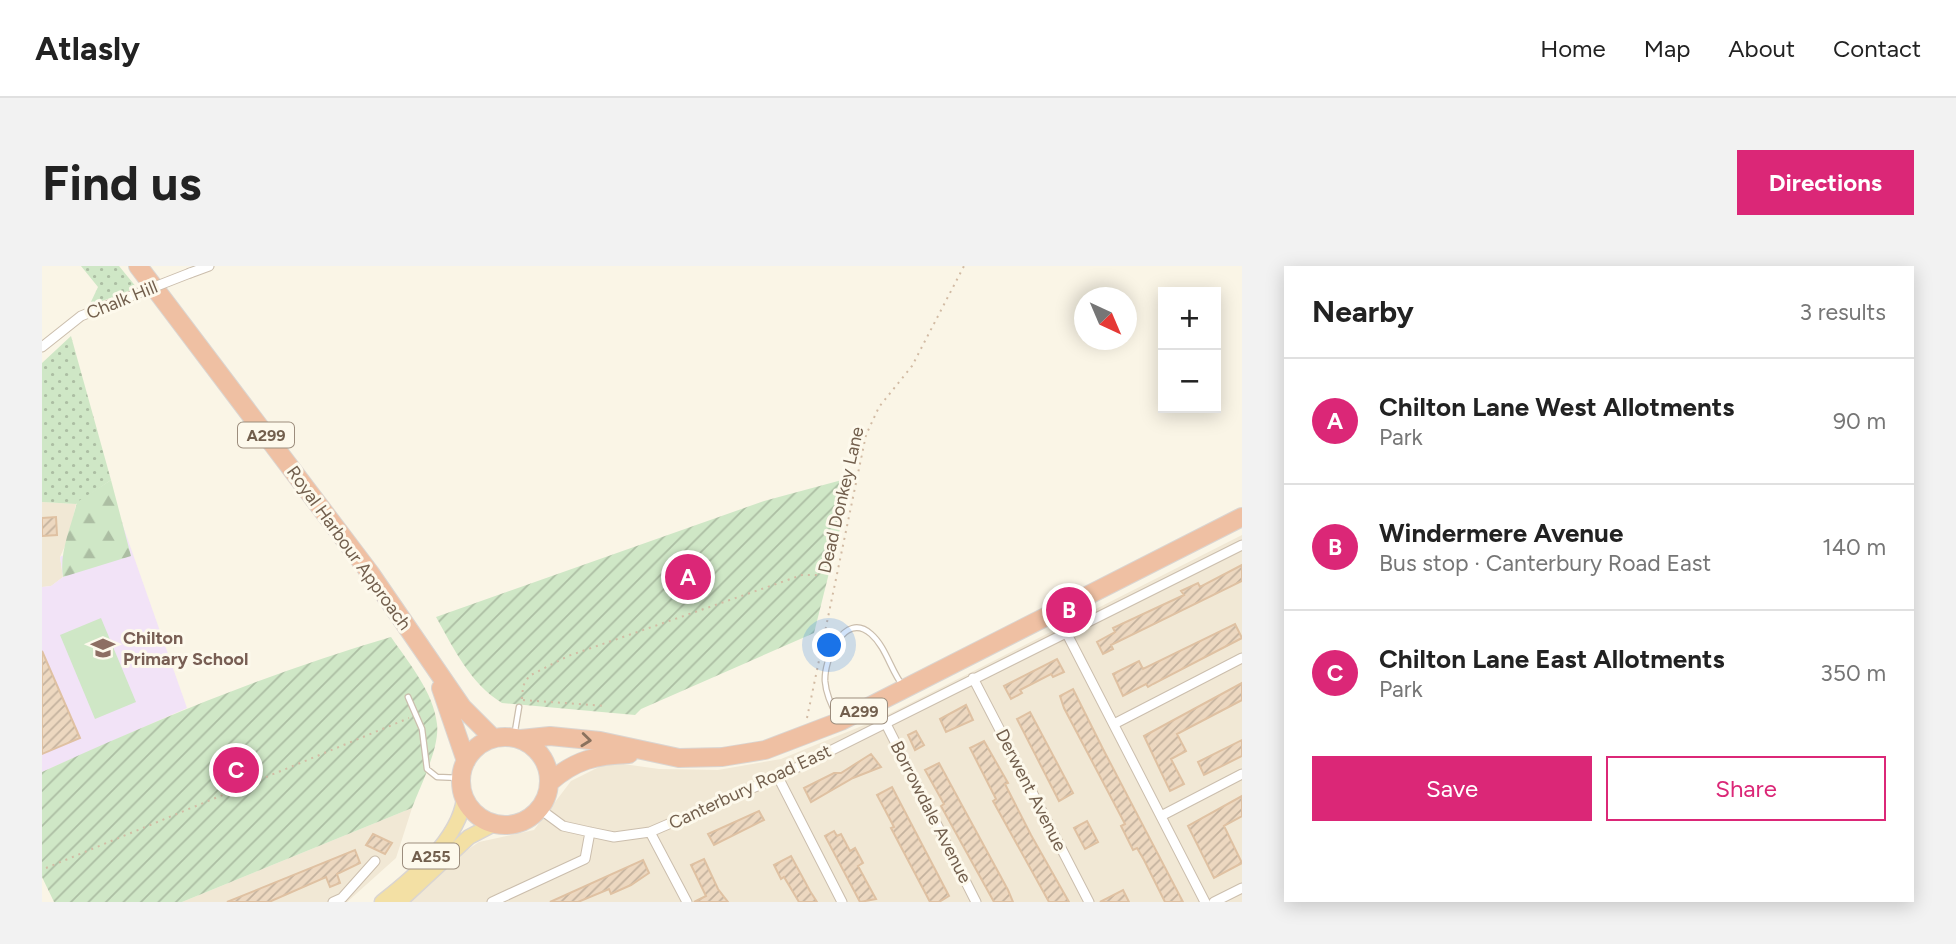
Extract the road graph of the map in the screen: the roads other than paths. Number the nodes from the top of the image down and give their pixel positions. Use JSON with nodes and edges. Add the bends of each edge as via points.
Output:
{"nodes":[{"id":1,"x":209,"y":266,"type":"edge"},
{"id":2,"x":143,"y":270,"type":"edge"},
{"id":3,"x":42,"y":347,"type":"edge"},
{"id":4,"x":1242,"y":517,"type":"edge"},
{"id":5,"x":1242,"y":545,"type":"edge"},
{"id":6,"x":1066,"y":632,"type":"junction"},
{"id":7,"x":1242,"y":658,"type":"edge"},
{"id":8,"x":430,"y":664,"type":"junction"},
{"id":9,"x":973,"y":678,"type":"junction"},
{"id":10,"x":904,"y":688,"type":"junction"},
{"id":11,"x":408,"y":697,"type":"dead end"},
{"id":12,"x":519,"y":707,"type":"road end"},
{"id":13,"x":841,"y":721,"type":"junction"},
{"id":14,"x":885,"y":722,"type":"junction"},
{"id":15,"x":1114,"y":724,"type":"junction"},
{"id":16,"x":493,"y":738,"type":"junction"},
{"id":17,"x":517,"y":738,"type":"junction"},
{"id":18,"x":650,"y":754,"type":"junction"},
{"id":19,"x":466,"y":761,"type":"junction"},
{"id":20,"x":1242,"y":774,"type":"edge"},
{"id":21,"x":778,"y":777,"type":"junction"},
{"id":22,"x":461,"y":778,"type":"junction"},
{"id":23,"x":550,"y":782,"type":"junction"},
{"id":24,"x":464,"y":799,"type":"junction"},
{"id":25,"x":540,"y":809,"type":"junction"},
{"id":26,"x":1161,"y":816,"type":"junction"},
{"id":27,"x":494,"y":824,"type":"junction"},
{"id":28,"x":590,"y":832,"type":"junction"},
{"id":29,"x":650,"y":832,"type":"junction"},
{"id":30,"x":375,"y":861,"type":"dead end"},
{"id":31,"x":1242,"y":888,"type":"edge"},
{"id":32,"x":333,"y":902,"type":"edge"},
{"id":33,"x":382,"y":902,"type":"edge"},
{"id":34,"x":399,"y":902,"type":"edge"},
{"id":35,"x":492,"y":902,"type":"edge"},
{"id":36,"x":687,"y":902,"type":"edge"},
{"id":37,"x":842,"y":902,"type":"edge"},
{"id":38,"x":976,"y":902,"type":"edge"},
{"id":39,"x":1089,"y":902,"type":"edge"},
{"id":40,"x":1205,"y":902,"type":"edge"},
{"id":41,"x":1214,"y":902,"type":"edge"}],
"edges":[{"from":1,"to":3,"type":"street","name":"Chalk Hill","bridge":true,"via":[[81,316]]},
{"from":2,"to":8,"type":"highway","name":"Royal Harbour Approach","number":"A299","via":[[370,573]]},
{"from":4,"to":10,"type":"highway","name":"Canterbury Road East","number":"A299"},
{"from":5,"to":6,"type":"street","name":"Canterbury Road East"},
{"from":6,"to":9,"type":"street","name":"Canterbury Road East"},
{"from":6,"to":15,"type":"street"},
{"from":7,"to":15,"type":"street"},
{"from":8,"to":16,"type":"highway","name":"Royal Harbour Approach","number":"A299","via":[[472,721]]},
{"from":8,"to":19,"type":"highway","name":"Royal Harbour Approach","number":"A299"},
{"from":9,"to":14,"type":"street","name":"Canterbury Road East"},
{"from":9,"to":39,"type":"street","name":"Derwent Avenue"},
{"from":10,"to":13,"type":"highway","name":"Canterbury Road East","number":"A299"},
{"from":10,"to":13,"type":"lane","via":[[871,633],[859,627],[850,629],[831,650],[826,671],[832,706]]},
{"from":11,"to":22,"type":"lane","via":[[422,729],[428,769],[437,777]]},
{"from":12,"to":17,"type":"lane"},
{"from":13,"to":18,"type":"highway","name":"Canterbury Road East","number":"A299","via":[[765,750],[722,757]]},
{"from":14,"to":21,"type":"street","name":"Canterbury Road East"},
{"from":14,"to":38,"type":"street","name":"Borrowdale Avenue"},
{"from":15,"to":26,"type":"street"},
{"from":16,"to":17,"type":"highway"},
{"from":16,"to":19,"type":"highway","via":[[477,746]]},
{"from":17,"to":18,"type":"highway","name":"Canterbury Road East","number":"A299","one_way":true,"via":[[600,741]]},
{"from":17,"to":23,"type":"highway","via":[[539,752]]},
{"from":18,"to":23,"type":"highway","name":"Canterbury Road East","number":"A299","via":[[590,757]]},
{"from":19,"to":22,"type":"highway"},
{"from":20,"to":26,"type":"street"},
{"from":21,"to":29,"type":"street","name":"Canterbury Road East"},
{"from":21,"to":37,"type":"street"},
{"from":22,"to":24,"type":"highway"},
{"from":23,"to":25,"type":"highway"},
{"from":24,"to":27,"type":"highway","via":[[471,810]]},
{"from":24,"to":33,"type":"main road","number":"A255","via":[[462,813],[438,850]]},
{"from":25,"to":27,"type":"highway","via":[[519,823]]},
{"from":25,"to":28,"type":"street","name":"Canterbury Road East","via":[[563,826]]},
{"from":26,"to":40,"type":"street"},
{"from":27,"to":34,"type":"main road","number":"A255","via":[[469,837]]},
{"from":28,"to":29,"type":"street","name":"Canterbury Road East","via":[[614,837]]},
{"from":28,"to":35,"type":"street","via":[[585,859]]},
{"from":29,"to":36,"type":"street"},
{"from":30,"to":32,"type":"street"},
{"from":31,"to":41,"type":"street"}]}
